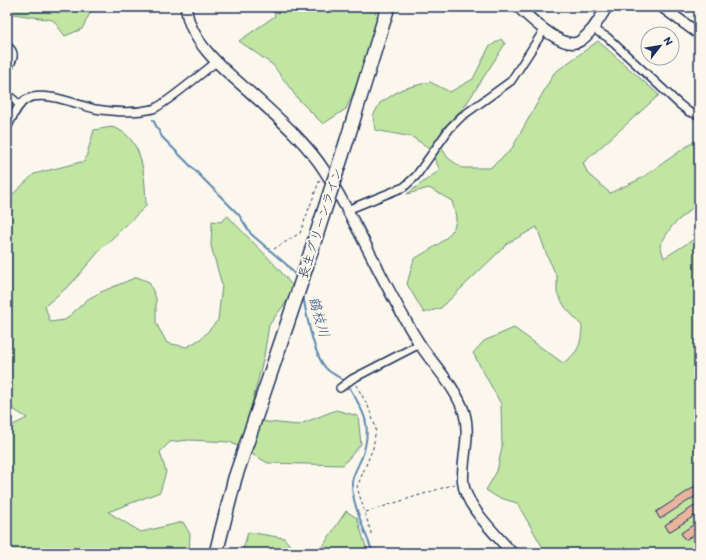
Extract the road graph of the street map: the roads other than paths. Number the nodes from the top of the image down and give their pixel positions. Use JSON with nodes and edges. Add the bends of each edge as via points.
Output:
{"nodes":[{"id":1,"x":186,"y":7,"type":"edge"},
{"id":2,"x":388,"y":7,"type":"edge"},
{"id":3,"x":518,"y":7,"type":"edge"},
{"id":4,"x":607,"y":7,"type":"edge"},
{"id":5,"x":662,"y":7,"type":"edge"},
{"id":6,"x":593,"y":28,"type":"junction"},
{"id":7,"x":544,"y":30,"type":"junction"},
{"id":8,"x":699,"y":34,"type":"edge"},
{"id":9,"x":7,"y":46,"type":"edge"},
{"id":10,"x":216,"y":62,"type":"junction"},
{"id":11,"x":7,"y":70,"type":"edge"},
{"id":12,"x":7,"y":94,"type":"edge"},
{"id":13,"x":20,"y":105,"type":"junction"},
{"id":14,"x":699,"y":115,"type":"edge"},
{"id":15,"x":7,"y":128,"type":"edge"},
{"id":16,"x":347,"y":210,"type":"junction"},
{"id":17,"x":420,"y":344,"type":"junction"},
{"id":18,"x":340,"y":388,"type":"dead end"},
{"id":19,"x":216,"y":553,"type":"edge"},
{"id":20,"x":512,"y":553,"type":"edge"}],
"edges":[{"from":1,"to":10,"type":"street","via":[[191,24],[205,51]]},
{"from":2,"to":19,"type":"highway","name":"長生グリーンライン","bridge":true,"via":[[347,140],[235,478]]},
{"from":3,"to":7,"type":"street"},
{"from":4,"to":6,"type":"street"},
{"from":5,"to":8,"type":"street"},
{"from":6,"to":7,"type":"street","via":[[579,42],[570,43]]},
{"from":6,"to":14,"type":"street","via":[[607,37],[678,104]]},
{"from":7,"to":16,"type":"street","via":[[511,81],[460,117],[416,176],[404,187]]},
{"from":9,"to":11,"type":"street","via":[[14,56]]},
{"from":10,"to":13,"type":"street","via":[[154,109],[96,109],[41,96],[28,98]]},
{"from":10,"to":16,"type":"street","via":[[295,136],[324,169]]},
{"from":12,"to":13,"type":"street"},
{"from":13,"to":15,"type":"street"},
{"from":16,"to":17,"type":"street"},
{"from":17,"to":18,"type":"street","via":[[352,379]]},
{"from":17,"to":20,"type":"street","via":[[450,386],[464,412],[468,429],[463,481],[465,491],[473,507]]}]}
